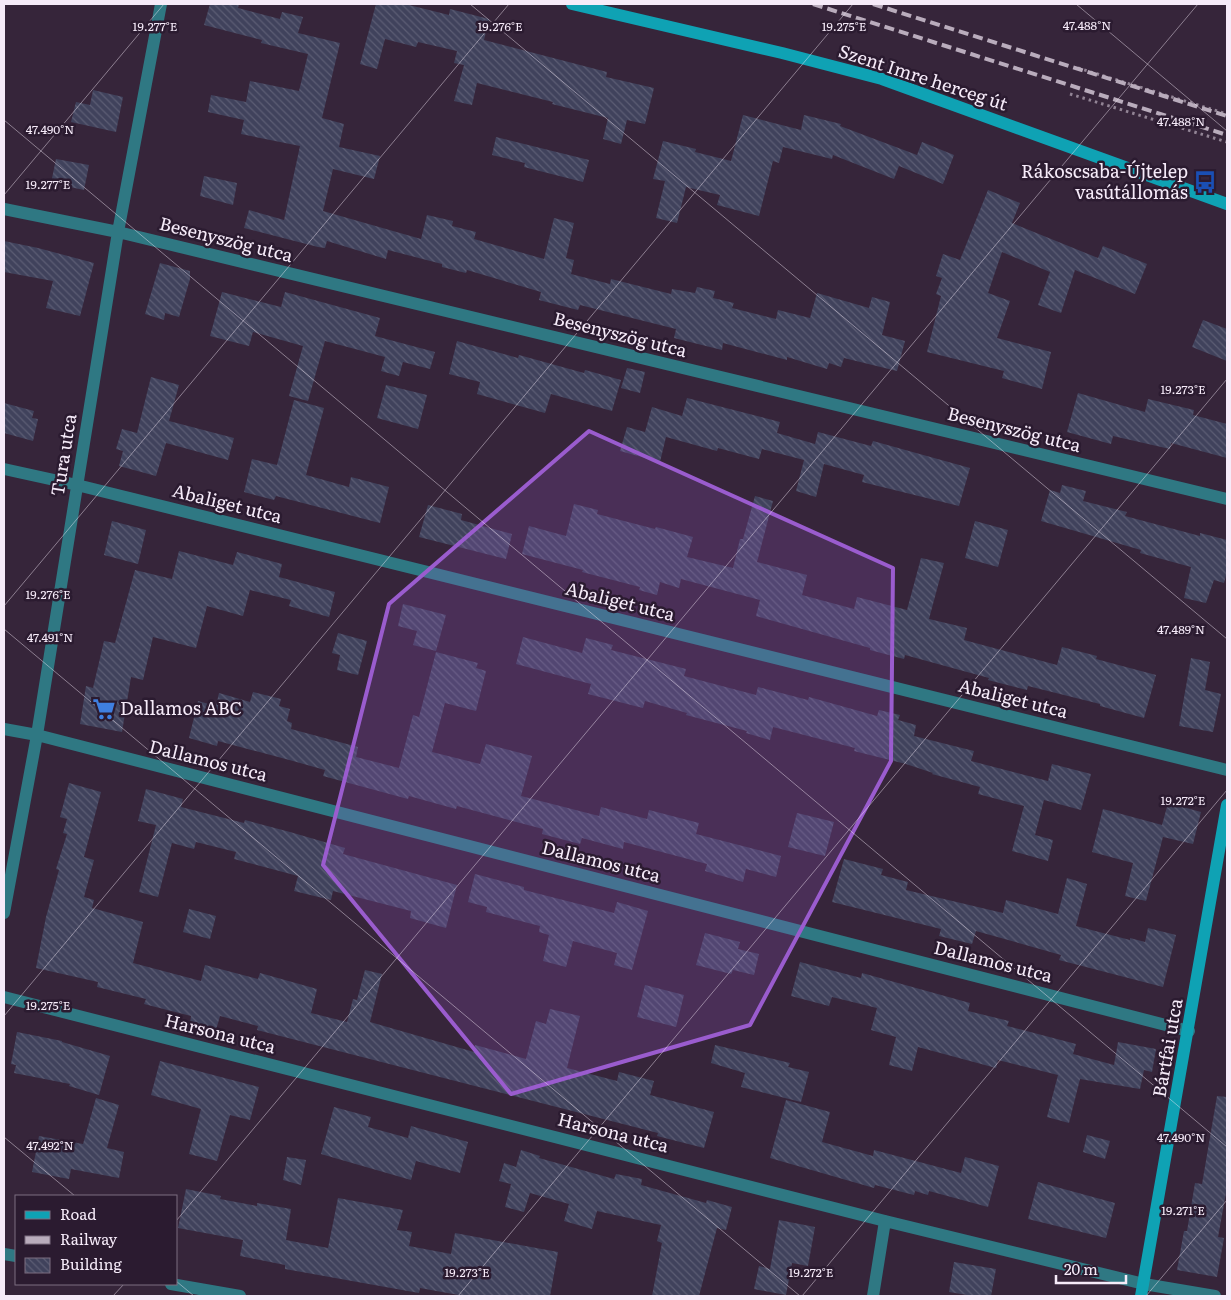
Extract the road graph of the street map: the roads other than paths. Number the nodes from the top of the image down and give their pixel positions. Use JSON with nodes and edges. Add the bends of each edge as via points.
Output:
{"nodes":[{"id":1,"x":161,"y":4,"type":"edge"},
{"id":2,"x":572,"y":4,"type":"edge"},
{"id":3,"x":1227,"y":204,"type":"edge"},
{"id":4,"x":4,"y":209,"type":"edge"},
{"id":5,"x":118,"y":232,"type":"junction"},
{"id":6,"x":4,"y":470,"type":"edge"},
{"id":7,"x":77,"y":485,"type":"junction"},
{"id":8,"x":1227,"y":499,"type":"edge"},
{"id":9,"x":4,"y":729,"type":"edge"},
{"id":10,"x":37,"y":736,"type":"junction"},
{"id":11,"x":1227,"y":770,"type":"edge"},
{"id":12,"x":1227,"y":805,"type":"edge"},
{"id":13,"x":4,"y":913,"type":"edge"},
{"id":14,"x":4,"y":997,"type":"edge"},
{"id":15,"x":1188,"y":1031,"type":"junction"},
{"id":16,"x":885,"y":1220,"type":"junction"},
{"id":17,"x":177,"y":1285,"type":"edge"},
{"id":18,"x":1142,"y":1290,"type":"edge"},
{"id":19,"x":240,"y":1296,"type":"edge"},
{"id":20,"x":873,"y":1296,"type":"edge"},
{"id":21,"x":1215,"y":1296,"type":"edge"}],
"edges":[{"from":1,"to":5,"type":"street","name":"Tura utca"},
{"from":2,"to":3,"type":"street","name":"Szent Imre herceg út","via":[[782,52],[882,79]]},
{"from":4,"to":5,"type":"street","name":"Besenyszög utca"},
{"from":5,"to":7,"type":"street","name":"Tura utca"},
{"from":5,"to":8,"type":"street","name":"Besenyszög utca"},
{"from":6,"to":7,"type":"street","name":"Abaliget utca"},
{"from":7,"to":10,"type":"street","name":"Tura utca"},
{"from":7,"to":11,"type":"street","name":"Abaliget utca"},
{"from":9,"to":10,"type":"street","name":"Dallamos utca"},
{"from":10,"to":13,"type":"street","name":"Tura utca"},
{"from":10,"to":15,"type":"street","name":"Dallamos utca"},
{"from":12,"to":15,"type":"street","name":"Bártfai utca"},
{"from":14,"to":16,"type":"street","name":"Harsona utca"},
{"from":15,"to":18,"type":"street","name":"Bártfai utca"},
{"from":16,"to":18,"type":"street","name":"Harsona utca"},
{"from":16,"to":20,"type":"street"},
{"from":17,"to":19,"type":"street"},
{"from":18,"to":21,"type":"street","name":"Harsona utca"}]}
